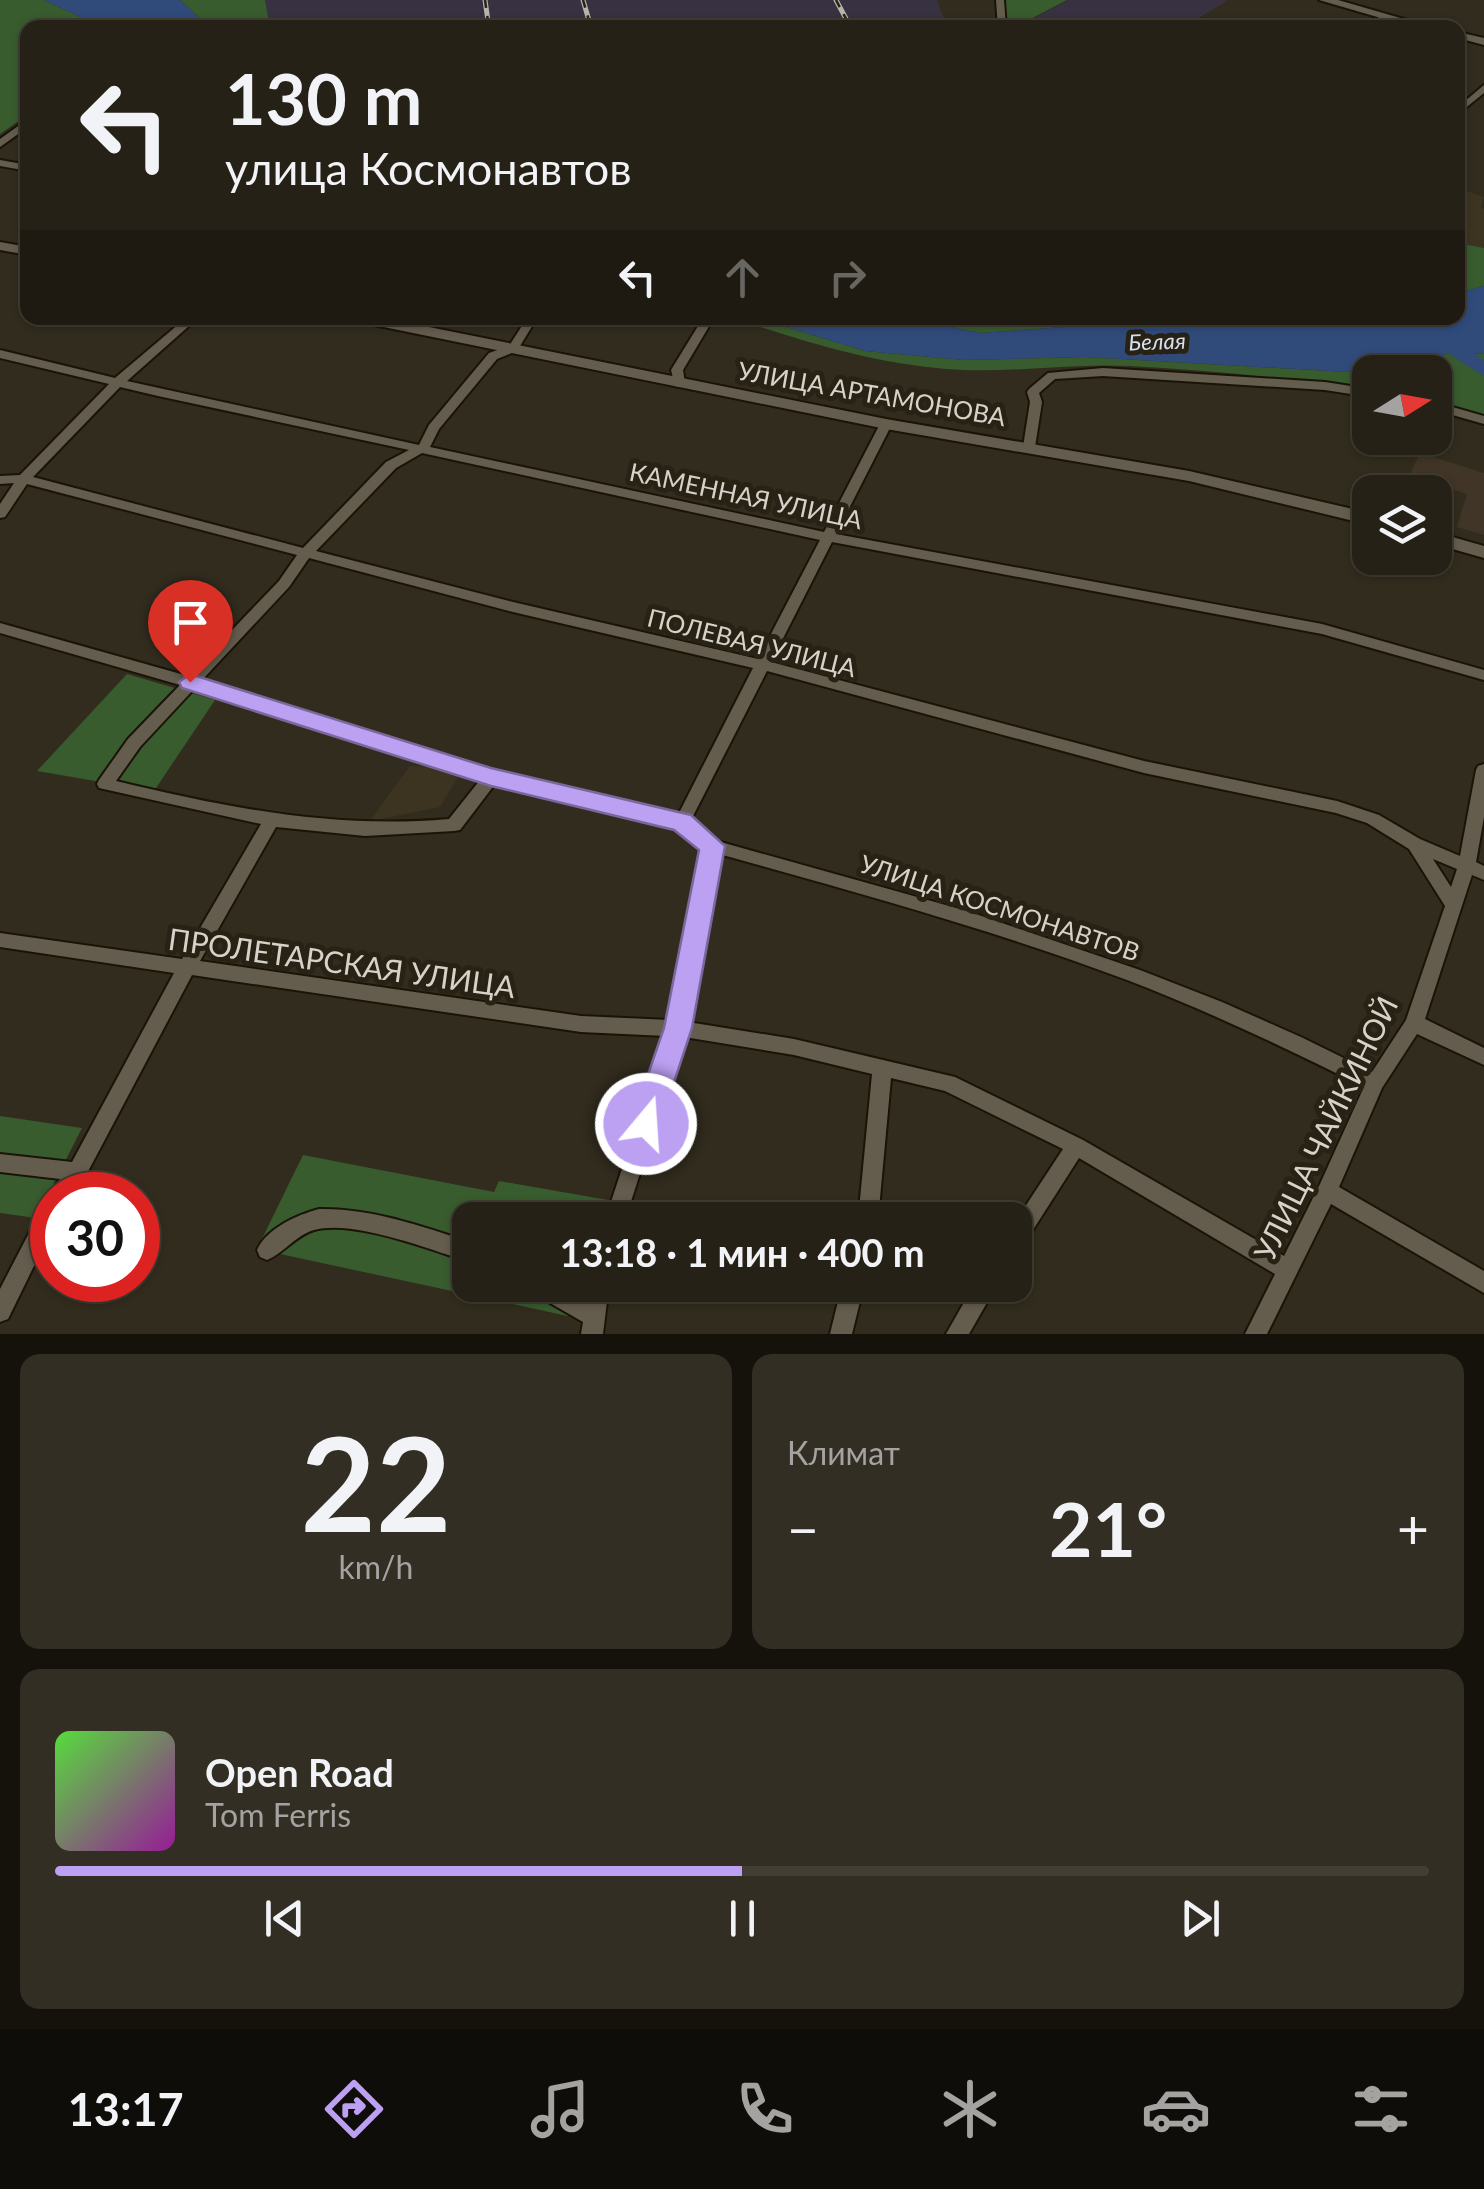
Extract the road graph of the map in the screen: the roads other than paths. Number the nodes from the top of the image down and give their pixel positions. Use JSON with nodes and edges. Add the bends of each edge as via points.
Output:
{"nodes":[{"id":1,"x":1325,"y":0,"type":"edge"},
{"id":2,"x":1386,"y":16,"type":"junction"},
{"id":3,"x":1380,"y":20,"type":"edge"},
{"id":4,"x":1401,"y":20,"type":"edge"},
{"id":5,"x":20,"y":128,"type":"edge"},
{"id":6,"x":0,"y":144,"type":"edge"},
{"id":7,"x":184,"y":325,"type":"edge"},
{"id":8,"x":399,"y":325,"type":"edge"},
{"id":9,"x":528,"y":325,"type":"edge"},
{"id":10,"x":704,"y":325,"type":"edge"},
{"id":11,"x":513,"y":348,"type":"junction"},
{"id":12,"x":0,"y":354,"type":"edge"},
{"id":13,"x":118,"y":382,"type":"junction"},
{"id":14,"x":679,"y":383,"type":"junction"},
{"id":15,"x":1352,"y":391,"type":"edge"},
{"id":16,"x":1452,"y":411,"type":"edge"},
{"id":17,"x":1484,"y":420,"type":"edge"},
{"id":18,"x":886,"y":424,"type":"junction"},
{"id":19,"x":424,"y":446,"type":"junction"},
{"id":20,"x":1029,"y":447,"type":"junction"},
{"id":21,"x":24,"y":479,"type":"junction"},
{"id":22,"x":0,"y":480,"type":"edge"},
{"id":23,"x":0,"y":514,"type":"edge"},
{"id":24,"x":1352,"y":515,"type":"edge"},
{"id":25,"x":828,"y":537,"type":"junction"},
{"id":26,"x":1452,"y":543,"type":"edge"},
{"id":27,"x":1484,"y":552,"type":"edge"},
{"id":28,"x":306,"y":553,"type":"junction"},
{"id":29,"x":0,"y":628,"type":"edge"},
{"id":30,"x":762,"y":665,"type":"junction"},
{"id":31,"x":1484,"y":675,"type":"edge"},
{"id":32,"x":190,"y":682,"type":"junction"},
{"id":33,"x":1484,"y":770,"type":"edge"},
{"id":34,"x":491,"y":777,"type":"junction"},
{"id":35,"x":273,"y":818,"type":"junction"},
{"id":36,"x":682,"y":822,"type":"junction"},
{"id":37,"x":1414,"y":844,"type":"junction"},
{"id":38,"x":712,"y":846,"type":"junction"},
{"id":39,"x":1475,"y":869,"type":"edge"},
{"id":40,"x":1453,"y":904,"type":"junction"},
{"id":41,"x":0,"y":940,"type":"edge"},
{"id":42,"x":188,"y":970,"type":"junction"},
{"id":43,"x":1414,"y":1023,"type":"junction"},
{"id":44,"x":678,"y":1028,"type":"junction"},
{"id":45,"x":1484,"y":1056,"type":"edge"},
{"id":46,"x":882,"y":1069,"type":"junction"},
{"id":47,"x":1375,"y":1083,"type":"junction"},
{"id":48,"x":1076,"y":1146,"type":"junction"},
{"id":49,"x":0,"y":1163,"type":"edge"},
{"id":50,"x":77,"y":1172,"type":"joint"},
{"id":51,"x":1328,"y":1191,"type":"junction"},
{"id":52,"x":621,"y":1202,"type":"edge"},
{"id":53,"x":869,"y":1202,"type":"edge"},
{"id":54,"x":1032,"y":1214,"type":"edge"},
{"id":55,"x":452,"y":1246,"type":"edge"},
{"id":56,"x":266,"y":1250,"type":"dead end"},
{"id":57,"x":30,"y":1252,"type":"edge"},
{"id":58,"x":1288,"y":1271,"type":"junction"},
{"id":59,"x":1484,"y":1283,"type":"edge"},
{"id":60,"x":561,"y":1302,"type":"edge"},
{"id":61,"x":849,"y":1302,"type":"edge"},
{"id":62,"x":976,"y":1302,"type":"edge"},
{"id":63,"x":0,"y":1310,"type":"edge"},
{"id":64,"x":593,"y":1326,"type":"edge"},
{"id":65,"x":841,"y":1334,"type":"edge"},
{"id":66,"x":958,"y":1334,"type":"edge"},
{"id":67,"x":1256,"y":1334,"type":"edge"}],
"edges":[{"from":1,"to":2,"type":"street"},
{"from":2,"to":3,"type":"street"},
{"from":2,"to":4,"type":"street"},
{"from":5,"to":6,"type":"street"},
{"from":7,"to":13,"type":"street"},
{"from":8,"to":11,"type":"street","name":"УЛИЦА АРТАМОНОВА"},
{"from":9,"to":11,"type":"street"},
{"from":10,"to":14,"type":"street","via":[[677,370]]},
{"from":11,"to":14,"type":"street","name":"УЛИЦА АРТАМОНОВА"},
{"from":11,"to":19,"type":"street","via":[[494,356]]},
{"from":12,"to":13,"type":"street","name":"КАМЕННАЯ УЛИЦА"},
{"from":13,"to":19,"type":"street","name":"КАМЕННАЯ УЛИЦА"},
{"from":13,"to":21,"type":"street"},
{"from":14,"to":18,"type":"street","name":"УЛИЦА АРТАМОНОВА"},
{"from":15,"to":20,"type":"street","via":[[1197,376],[1052,376],[1033,392]]},
{"from":16,"to":17,"type":"street"},
{"from":18,"to":20,"type":"street","name":"УЛИЦА АРТАМОНОВА"},
{"from":18,"to":25,"type":"street"},
{"from":19,"to":25,"type":"street","name":"КАМЕННАЯ УЛИЦА"},
{"from":19,"to":28,"type":"street","via":[[391,466]]},
{"from":20,"to":24,"type":"street","name":"УЛИЦА АРТАМОНОВА"},
{"from":21,"to":22,"type":"street","name":"ПОЛЕВАЯ УЛИЦА"},
{"from":21,"to":23,"type":"street"},
{"from":21,"to":28,"type":"street","name":"ПОЛЕВАЯ УЛИЦА"},
{"from":25,"to":30,"type":"street"},
{"from":25,"to":31,"type":"street","name":"КАМЕННАЯ УЛИЦА","via":[[1322,628]]},
{"from":26,"to":27,"type":"street"},
{"from":28,"to":30,"type":"street","name":"ПОЛЕВАЯ УЛИЦА"},
{"from":28,"to":32,"type":"street"},
{"from":29,"to":32,"type":"street"},
{"from":30,"to":36,"type":"street"},
{"from":30,"to":37,"type":"street","name":"ПОЛЕВАЯ УЛИЦА","via":[[1144,767],[1336,806]]},
{"from":32,"to":34,"type":"street"},
{"from":32,"to":35,"type":"street","via":[[105,784],[242,817]]},
{"from":33,"to":39,"type":"street","name":"УЛИЦА ЧАЙКИНОЙ"},
{"from":34,"to":35,"type":"street","via":[[454,824],[410,831],[313,827]]},
{"from":34,"to":36,"type":"street"},
{"from":35,"to":42,"type":"street"},
{"from":36,"to":38,"type":"street"},
{"from":37,"to":39,"type":"street","name":"ПОЛЕВАЯ УЛИЦА"},
{"from":37,"to":40,"type":"street"},
{"from":38,"to":44,"type":"street"},
{"from":38,"to":47,"type":"street","name":"УЛИЦА КОСМОНАВТОВ","via":[[1069,950],[1294,1040]]},
{"from":39,"to":40,"type":"street","name":"УЛИЦА ЧАЙКИНОЙ"},
{"from":40,"to":43,"type":"street","name":"УЛИЦА ЧАЙКИНОЙ"},
{"from":41,"to":42,"type":"street","name":"ПРОЛЕТАРСКАЯ УЛИЦА"},
{"from":42,"to":44,"type":"street","name":"ПРОЛЕТАРСКАЯ УЛИЦА","via":[[580,1024]]},
{"from":42,"to":50,"type":"street"},
{"from":43,"to":45,"type":"street"},
{"from":43,"to":47,"type":"street","name":"УЛИЦА ЧАЙКИНОЙ"},
{"from":44,"to":46,"type":"street","name":"ПРОЛЕТАРСКАЯ УЛИЦА"},
{"from":44,"to":52,"type":"street"},
{"from":46,"to":48,"type":"street","name":"ПРОЛЕТАРСКАЯ УЛИЦА","via":[[948,1083]]},
{"from":46,"to":53,"type":"street"},
{"from":47,"to":51,"type":"street","name":"УЛИЦА ЧАЙКИНОЙ"},
{"from":48,"to":54,"type":"street"},
{"from":48,"to":58,"type":"street","name":"ПРОЛЕТАРСКАЯ УЛИЦА"},
{"from":49,"to":50,"type":"street"},
{"from":51,"to":58,"type":"street","name":"УЛИЦА ЧАЙКИНОЙ"},
{"from":51,"to":59,"type":"street"},
{"from":55,"to":56,"type":"street","via":[[382,1225],[330,1218],[307,1220]]},
{"from":57,"to":63,"type":"street"},
{"from":58,"to":67,"type":"street","name":"УЛИЦА ЧАЙКИНОЙ"},
{"from":60,"to":64,"type":"street"},
{"from":61,"to":65,"type":"street"},
{"from":62,"to":66,"type":"street"}]}
